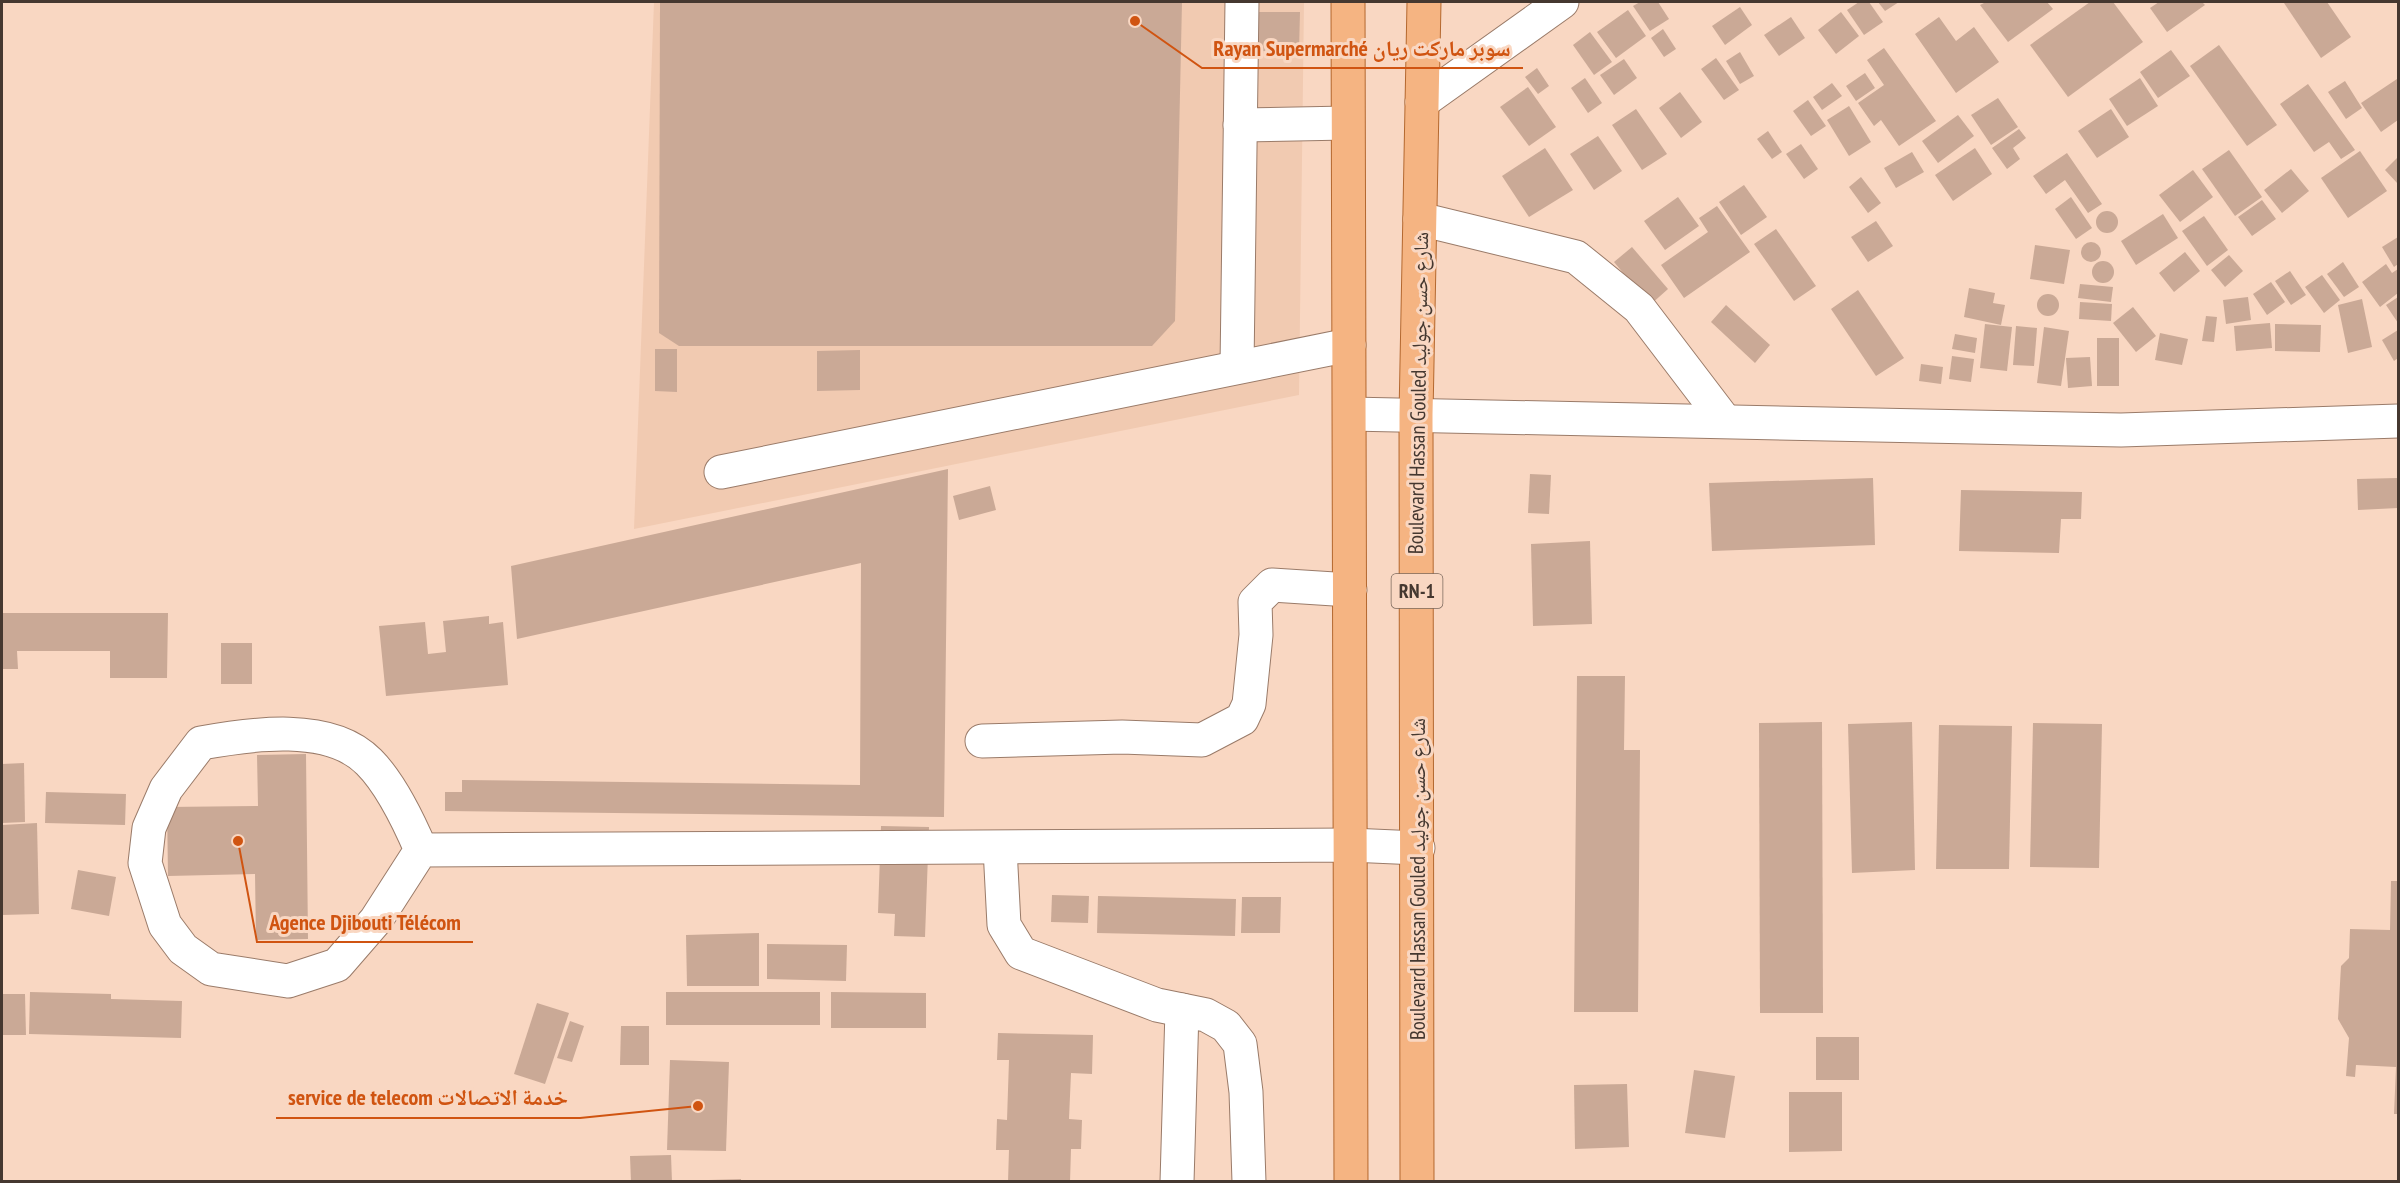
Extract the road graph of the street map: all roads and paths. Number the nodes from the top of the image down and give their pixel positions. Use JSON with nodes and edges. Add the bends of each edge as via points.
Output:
{"nodes":[{"id":1,"x":1242,"y":2,"type":"edge"},
{"id":2,"x":1348,"y":2,"type":"edge"},
{"id":3,"x":1424,"y":2,"type":"edge"},
{"id":4,"x":1562,"y":2,"type":"edge"},
{"id":5,"x":1422,"y":102,"type":"junction"},
{"id":6,"x":1347,"y":123,"type":"junction"},
{"id":7,"x":1240,"y":125,"type":"junction"},
{"id":8,"x":1420,"y":219,"type":"junction"},
{"id":9,"x":1349,"y":345,"type":"junction"},
{"id":10,"x":1238,"y":367,"type":"junction"},
{"id":11,"x":1350,"y":414,"type":"junction"},
{"id":12,"x":1416,"y":415,"type":"junction"},
{"id":13,"x":1725,"y":421,"type":"junction"},
{"id":14,"x":2398,"y":421,"type":"edge"},
{"id":15,"x":721,"y":472,"type":"dead end"},
{"id":16,"x":1350,"y":590,"type":"junction"},
{"id":17,"x":982,"y":741,"type":"dead end"},
{"id":18,"x":1350,"y":845,"type":"junction"},
{"id":19,"x":1000,"y":848,"type":"junction"},
{"id":20,"x":1418,"y":848,"type":"junction"},
{"id":21,"x":421,"y":850,"type":"junction"},
{"id":22,"x":1182,"y":1010,"type":"junction"},
{"id":23,"x":1177,"y":1182,"type":"edge"},
{"id":24,"x":1249,"y":1182,"type":"edge"},
{"id":25,"x":1351,"y":1182,"type":"edge"},
{"id":26,"x":1417,"y":1182,"type":"edge"}],
"edges":[{"from":1,"to":7,"type":"street"},
{"from":2,"to":6,"type":"main road"},
{"from":3,"to":5,"type":"main road","name":"Boulevard Hassan Gouled شارع حسن جوليد","number":"RN-1"},
{"from":4,"to":5,"type":"street"},
{"from":5,"to":8,"type":"main road","name":"Boulevard Hassan Gouled شارع حسن جوليد","number":"RN-1"},
{"from":6,"to":7,"type":"street"},
{"from":6,"to":9,"type":"main road"},
{"from":7,"to":10,"type":"street"},
{"from":8,"to":12,"type":"main road","name":"Boulevard Hassan Gouled شارع حسن جوليد","number":"RN-1"},
{"from":8,"to":13,"type":"street","via":[[1576,257],[1639,308]]},
{"from":9,"to":10,"type":"street"},
{"from":9,"to":11,"type":"main road"},
{"from":10,"to":15,"type":"street"},
{"from":11,"to":12,"type":"street"},
{"from":11,"to":16,"type":"main road"},
{"from":12,"to":13,"type":"street"},
{"from":12,"to":20,"type":"main road","name":"Boulevard Hassan Gouled شارع حسن جوليد","number":"RN-1"},
{"from":13,"to":14,"type":"street","via":[[2121,430]]},
{"from":16,"to":17,"type":"street","via":[[1272,585],[1255,602],[1249,704],[1242,719],[1202,740],[1122,737]]},
{"from":16,"to":18,"type":"main road"},
{"from":18,"to":19,"type":"street"},
{"from":18,"to":20,"type":"street"},
{"from":18,"to":25,"type":"main road"},
{"from":19,"to":21,"type":"street"},
{"from":19,"to":22,"type":"street","via":[[1004,925],[1021,953],[1157,1005]]},
{"from":20,"to":26,"type":"main road","name":"Boulevard Hassan Gouled شارع حسن جوليد","number":"RN-1"},
{"from":21,"to":21,"type":"street","via":[[407,819],[370,763],[349,747],[324,736],[244,735],[201,743],[166,789],[149,828],[145,863],[165,925],[183,949],[211,969],[288,981],[337,965],[376,920]]},
{"from":22,"to":23,"type":"street"},
{"from":22,"to":24,"type":"street","via":[[1206,1015],[1226,1026],[1240,1044]]}]}
